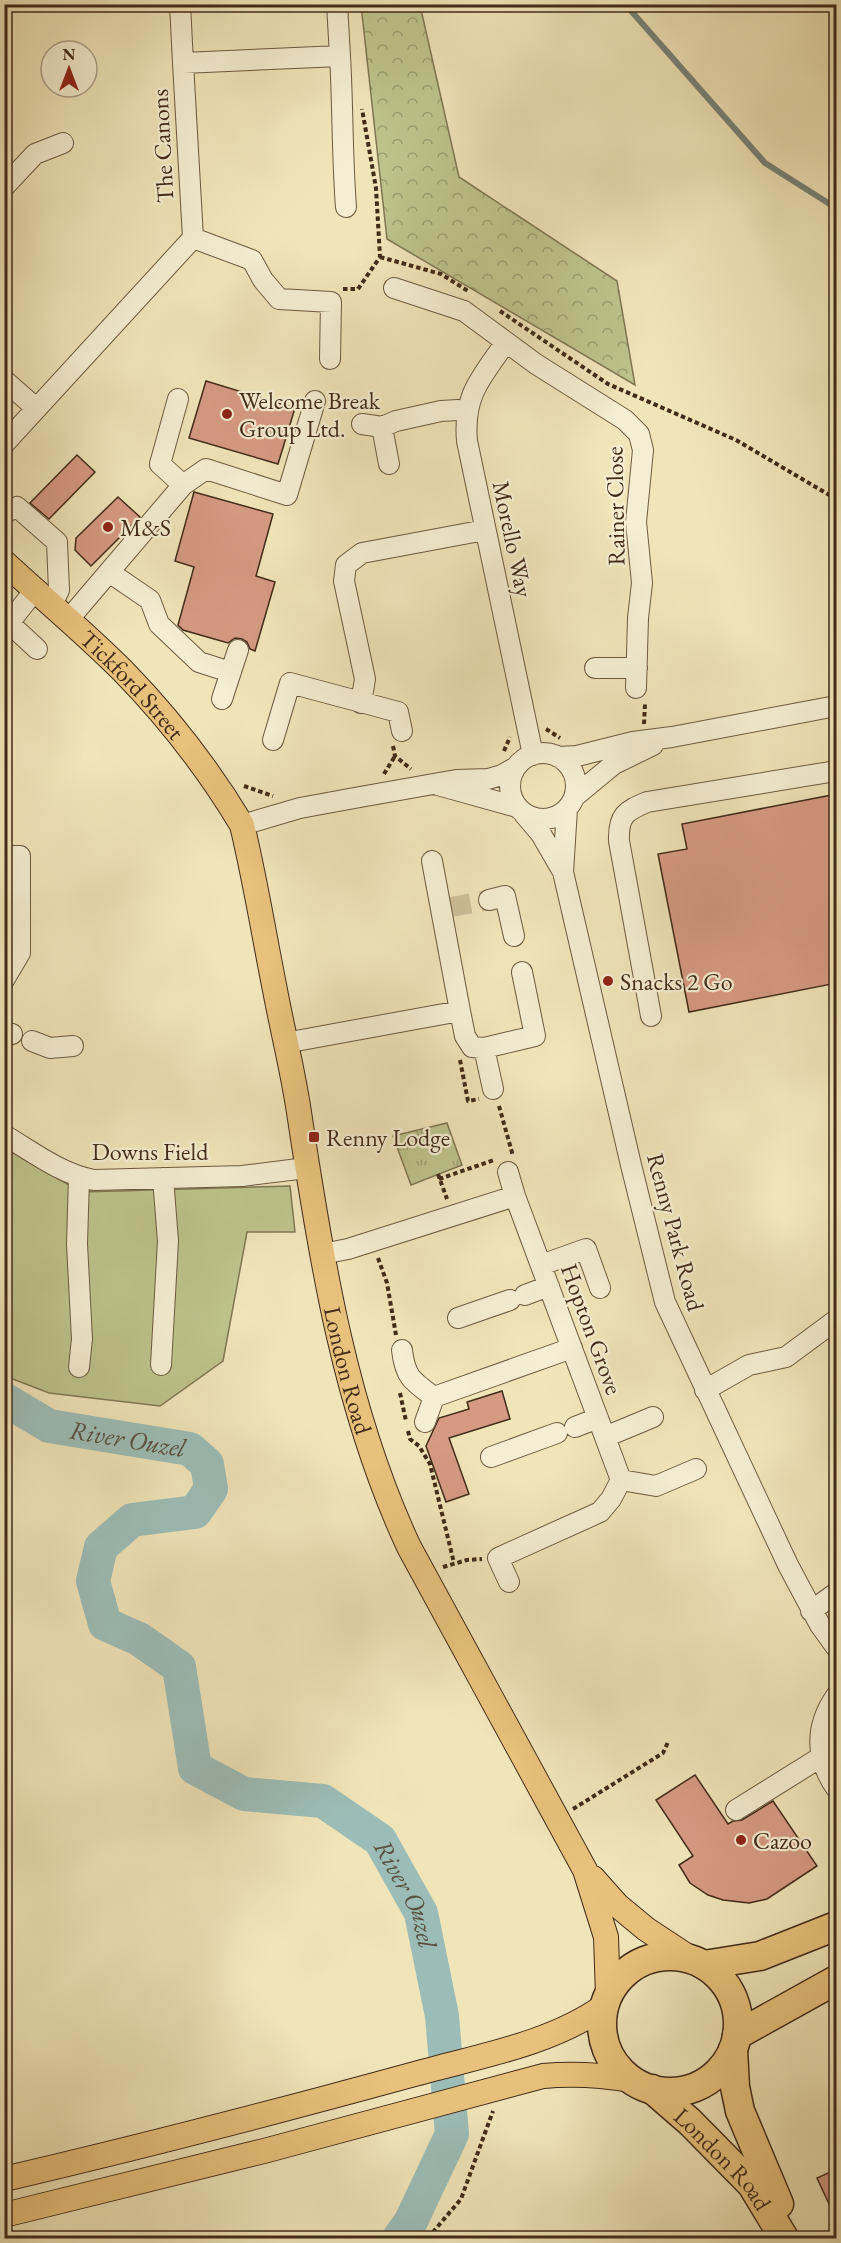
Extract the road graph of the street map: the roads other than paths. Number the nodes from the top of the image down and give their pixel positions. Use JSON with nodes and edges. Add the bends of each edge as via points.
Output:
{"nodes":[{"id":1,"x":180,"y":4,"type":"edge"},
{"id":2,"x":337,"y":4,"type":"edge"},
{"id":3,"x":340,"y":56,"type":"junction"},
{"id":4,"x":183,"y":63,"type":"junction"},
{"id":5,"x":63,"y":143,"type":"dead end"},
{"id":6,"x":4,"y":188,"type":"edge"},
{"id":7,"x":346,"y":207,"type":"dead end"},
{"id":8,"x":193,"y":238,"type":"junction"},
{"id":9,"x":394,"y":288,"type":"dead end"},
{"id":10,"x":506,"y":342,"type":"junction"},
{"id":11,"x":330,"y":359,"type":"dead end"},
{"id":12,"x":4,"y":380,"type":"edge"},
{"id":13,"x":178,"y":399,"type":"dead end"},
{"id":14,"x":315,"y":401,"type":"dead end"},
{"id":15,"x":36,"y":408,"type":"junction"},
{"id":16,"x":466,"y":412,"type":"junction"},
{"id":17,"x":362,"y":424,"type":"dead end"},
{"id":18,"x":382,"y":427,"type":"junction"},
{"id":19,"x":4,"y":444,"type":"edge"},
{"id":20,"x":390,"y":464,"type":"dead end"},
{"id":21,"x":183,"y":485,"type":"junction"},
{"id":22,"x":4,"y":513,"type":"edge"},
{"id":23,"x":485,"y":530,"type":"junction"},
{"id":24,"x":4,"y":562,"type":"edge"},
{"id":25,"x":109,"y":572,"type":"junction"},
{"id":26,"x":52,"y":605,"type":"junction"},
{"id":27,"x":37,"y":649,"type":"dead end"},
{"id":28,"x":238,"y":650,"type":"dead end"},
{"id":29,"x":595,"y":668,"type":"dead end"},
{"id":30,"x":637,"y":668,"type":"junction"},
{"id":31,"x":231,"y":672,"type":"junction"},
{"id":32,"x":636,"y":688,"type":"road end"},
{"id":33,"x":222,"y":699,"type":"dead end"},
{"id":34,"x":361,"y":704,"type":"junction"},
{"id":35,"x":837,"y":706,"type":"edge"},
{"id":36,"x":402,"y":731,"type":"road end"},
{"id":37,"x":672,"y":737,"type":"junction"},
{"id":38,"x":273,"y":740,"type":"dead end"},
{"id":39,"x":533,"y":754,"type":"junction"},
{"id":40,"x":558,"y":757,"type":"junction"},
{"id":41,"x":516,"y":766,"type":"junction"},
{"id":42,"x":837,"y":771,"type":"edge"},
{"id":43,"x":435,"y":784,"type":"junction"},
{"id":44,"x":570,"y":803,"type":"junction"},
{"id":45,"x":521,"y":811,"type":"junction"},
{"id":46,"x":242,"y":825,"type":"junction"},
{"id":47,"x":4,"y":856,"type":"edge"},
{"id":48,"x":432,"y":861,"type":"dead end"},
{"id":49,"x":563,"y":872,"type":"junction"},
{"id":50,"x":489,"y":900,"type":"tunnel mouth"},
{"id":51,"x":514,"y":936,"type":"dead end"},
{"id":52,"x":522,"y":972,"type":"dead end"},
{"id":53,"x":4,"y":980,"type":"edge"},
{"id":54,"x":460,"y":1011,"type":"junction"},
{"id":55,"x":651,"y":1016,"type":"dead end"},
{"id":56,"x":32,"y":1041,"type":"dead end"},
{"id":57,"x":285,"y":1043,"type":"junction"},
{"id":58,"x":73,"y":1046,"type":"dead end"},
{"id":59,"x":484,"y":1048,"type":"junction"},
{"id":60,"x":493,"y":1089,"type":"dead end"},
{"id":61,"x":4,"y":1135,"type":"edge"},
{"id":62,"x":510,"y":1163,"type":"road end"},
{"id":63,"x":306,"y":1168,"type":"junction"},
{"id":64,"x":79,"y":1177,"type":"junction"},
{"id":65,"x":163,"y":1178,"type":"junction"},
{"id":66,"x":515,"y":1196,"type":"junction"},
{"id":67,"x":322,"y":1254,"type":"junction"},
{"id":68,"x":541,"y":1265,"type":"junction"},
{"id":69,"x":549,"y":1286,"type":"junction"},
{"id":70,"x":600,"y":1288,"type":"dead end"},
{"id":71,"x":458,"y":1318,"type":"dead end"},
{"id":72,"x":837,"y":1320,"type":"edge"},
{"id":73,"x":572,"y":1348,"type":"junction"},
{"id":74,"x":402,"y":1350,"type":"dead end"},
{"id":75,"x":161,"y":1365,"type":"dead end"},
{"id":76,"x":80,"y":1367,"type":"dead end"},
{"id":77,"x":705,"y":1390,"type":"junction"},
{"id":78,"x":434,"y":1397,"type":"junction"},
{"id":79,"x":653,"y":1417,"type":"dead end"},
{"id":80,"x":598,"y":1418,"type":"junction"},
{"id":81,"x":425,"y":1422,"type":"dead end"},
{"id":82,"x":605,"y":1437,"type":"junction"},
{"id":83,"x":490,"y":1457,"type":"dead end"},
{"id":84,"x":696,"y":1469,"type":"dead end"},
{"id":85,"x":621,"y":1480,"type":"junction"},
{"id":86,"x":509,"y":1582,"type":"dead end"},
{"id":87,"x":837,"y":1593,"type":"edge"},
{"id":88,"x":812,"y":1611,"type":"junction"},
{"id":89,"x":837,"y":1647,"type":"edge"},
{"id":90,"x":837,"y":1696,"type":"edge"},
{"id":91,"x":821,"y":1757,"type":"junction"},
{"id":92,"x":837,"y":1788,"type":"edge"},
{"id":93,"x":736,"y":1810,"type":"dead end"},
{"id":94,"x":585,"y":1870,"type":"junction"},
{"id":95,"x":837,"y":1926,"type":"edge"},
{"id":96,"x":697,"y":1962,"type":"junction"},
{"id":97,"x":837,"y":1980,"type":"edge"},
{"id":98,"x":606,"y":2001,"type":"junction"},
{"id":99,"x":735,"y":2042,"type":"junction"},
{"id":100,"x":642,"y":2085,"type":"junction"},
{"id":101,"x":4,"y":2179,"type":"edge"},
{"id":102,"x":4,"y":2215,"type":"edge"},
{"id":103,"x":784,"y":2238,"type":"edge"},
{"id":104,"x":793,"y":2238,"type":"edge"}],
"edges":[{"from":1,"to":4,"type":"street"},
{"from":2,"to":3,"type":"street"},
{"from":3,"to":4,"type":"street","name":"The Canons"},
{"from":3,"to":7,"type":"street"},
{"from":4,"to":8,"type":"street","name":"The Canons"},
{"from":5,"to":6,"type":"street","via":[[35,154]]},
{"from":8,"to":11,"type":"street","via":[[252,260],[279,299],[331,302]]},
{"from":8,"to":15,"type":"street"},
{"from":9,"to":10,"type":"street","name":"Rainer Close","via":[[464,311]]},
{"from":10,"to":16,"type":"street","name":"Morello Way","via":[[478,383]]},
{"from":10,"to":30,"type":"street","name":"Rainer Close","via":[[626,420],[639,434],[643,450],[636,522],[642,583]]},
{"from":12,"to":15,"type":"street"},
{"from":13,"to":21,"type":"street","via":[[160,464]]},
{"from":14,"to":21,"type":"street","via":[[287,495],[206,469]]},
{"from":15,"to":19,"type":"street"},
{"from":16,"to":18,"type":"street","via":[[441,411]]},
{"from":16,"to":23,"type":"street","name":"Morello Way","via":[[467,441]]},
{"from":17,"to":18,"type":"street"},
{"from":18,"to":20,"type":"street"},
{"from":21,"to":25,"type":"street"},
{"from":22,"to":26,"type":"street","via":[[17,507],[57,542],[59,590]]},
{"from":23,"to":34,"type":"street","via":[[362,553],[346,565],[344,581],[365,679]]},
{"from":23,"to":39,"type":"street","name":"Morello Way"},
{"from":24,"to":26,"type":"main road","name":"Tickford Street"},
{"from":25,"to":26,"type":"street"},
{"from":25,"to":31,"type":"street","via":[[150,600],[159,624],[199,662]]},
{"from":26,"to":27,"type":"street","via":[[9,623]]},
{"from":26,"to":46,"type":"main road","name":"Tickford Street","via":[[151,703],[223,793]]},
{"from":28,"to":31,"type":"street"},
{"from":29,"to":30,"type":"street"},
{"from":30,"to":32,"type":"street","name":"Rainer Close"},
{"from":31,"to":33,"type":"street"},
{"from":34,"to":36,"type":"street","via":[[398,712]]},
{"from":34,"to":38,"type":"street","via":[[290,683]]},
{"from":35,"to":37,"type":"street"},
{"from":37,"to":40,"type":"street"},
{"from":37,"to":44,"type":"street","via":[[614,764]]},
{"from":39,"to":40,"type":"street"},
{"from":39,"to":41,"type":"street"},
{"from":40,"to":44,"type":"street","via":[[566,762],[575,778]]},
{"from":41,"to":43,"type":"street","via":[[495,777]]},
{"from":41,"to":45,"type":"street","via":[[510,792]]},
{"from":42,"to":55,"type":"street","via":[[647,802],[627,810],[621,820],[620,841]]},
{"from":43,"to":45,"type":"street"},
{"from":43,"to":46,"type":"street","via":[[300,808]]},
{"from":44,"to":45,"type":"street","via":[[561,814],[546,819]]},
{"from":44,"to":49,"type":"street","name":"Renny Park Road"},
{"from":45,"to":49,"type":"street","name":"Renny Park Road","via":[[541,834]]},
{"from":46,"to":57,"type":"main road","name":"London Road"},
{"from":47,"to":53,"type":"street","via":[[20,856],[20,953]]},
{"from":48,"to":54,"type":"street","via":[[446,908]]},
{"from":49,"to":77,"type":"street","name":"Renny Park Road","via":[[656,1269],[668,1308]]},
{"from":50,"to":51,"type":"street","via":[[505,896]]},
{"from":52,"to":59,"type":"street","via":[[535,1036]]},
{"from":54,"to":57,"type":"street"},
{"from":54,"to":59,"type":"street","via":[[465,1036],[472,1047]]},
{"from":56,"to":58,"type":"street","via":[[50,1048]]},
{"from":57,"to":63,"type":"main road","name":"London Road"},
{"from":59,"to":60,"type":"street"},
{"from":61,"to":64,"type":"street","name":"Downs Field"},
{"from":62,"to":66,"type":"street","name":"Hopton Grove"},
{"from":63,"to":65,"type":"street","name":"Downs Field","via":[[242,1176]]},
{"from":63,"to":67,"type":"main road","name":"London Road"},
{"from":64,"to":65,"type":"street","name":"Downs Field"},
{"from":64,"to":76,"type":"street"},
{"from":65,"to":75,"type":"street","via":[[168,1241]]},
{"from":66,"to":67,"type":"street"},
{"from":66,"to":68,"type":"street","name":"Hopton Grove"},
{"from":67,"to":94,"type":"main road","name":"London Road","via":[[344,1362],[388,1502],[423,1575]]},
{"from":68,"to":69,"type":"street","name":"Hopton Grove"},
{"from":68,"to":70,"type":"street","via":[[586,1249]]},
{"from":69,"to":71,"type":"street"},
{"from":69,"to":73,"type":"street","name":"Hopton Grove"},
{"from":72,"to":77,"type":"street","via":[[786,1357],[749,1365]]},
{"from":73,"to":78,"type":"street"},
{"from":73,"to":80,"type":"street","name":"Hopton Grove"},
{"from":74,"to":78,"type":"street","via":[[404,1368],[412,1381]]},
{"from":77,"to":88,"type":"street","name":"Renny Park Road"},
{"from":78,"to":81,"type":"street"},
{"from":79,"to":82,"type":"street"},
{"from":80,"to":82,"type":"street","name":"Hopton Grove"},
{"from":80,"to":83,"type":"street"},
{"from":82,"to":85,"type":"street","name":"Hopton Grove"},
{"from":84,"to":85,"type":"street","via":[[656,1486]]},
{"from":85,"to":86,"type":"street","via":[[600,1512],[498,1558]]},
{"from":87,"to":88,"type":"street"},
{"from":88,"to":89,"type":"street","name":"Renny Park Road"},
{"from":90,"to":91,"type":"street","via":[[823,1723]]},
{"from":91,"to":92,"type":"street"},
{"from":91,"to":93,"type":"street"},
{"from":94,"to":96,"type":"main road","name":"London Road","via":[[646,1929]]},
{"from":94,"to":98,"type":"main road","name":"London Road","via":[[606,1937]]},
{"from":95,"to":96,"type":"highway","via":[[760,1956]]},
{"from":96,"to":98,"type":"highway","via":[[661,1956],[640,1962],[622,1975]]},
{"from":96,"to":99,"type":"highway","via":[[721,1979],[732,1997],[737,2016]]},
{"from":97,"to":99,"type":"highway"},
{"from":98,"to":100,"type":"highway","via":[[602,2034],[606,2048],[612,2060]]},
{"from":98,"to":101,"type":"main road","via":[[566,2029],[508,2048],[254,2118]]},
{"from":99,"to":100,"type":"highway","via":[[720,2069],[704,2082],[674,2092]]},
{"from":99,"to":104,"type":"highway","name":"London Road","via":[[735,2087],[740,2111]]},
{"from":100,"to":102,"type":"main road","via":[[599,2074],[567,2074],[510,2084],[264,2151]]},
{"from":100,"to":103,"type":"highway","name":"London Road","via":[[696,2128],[752,2185]]}]}
